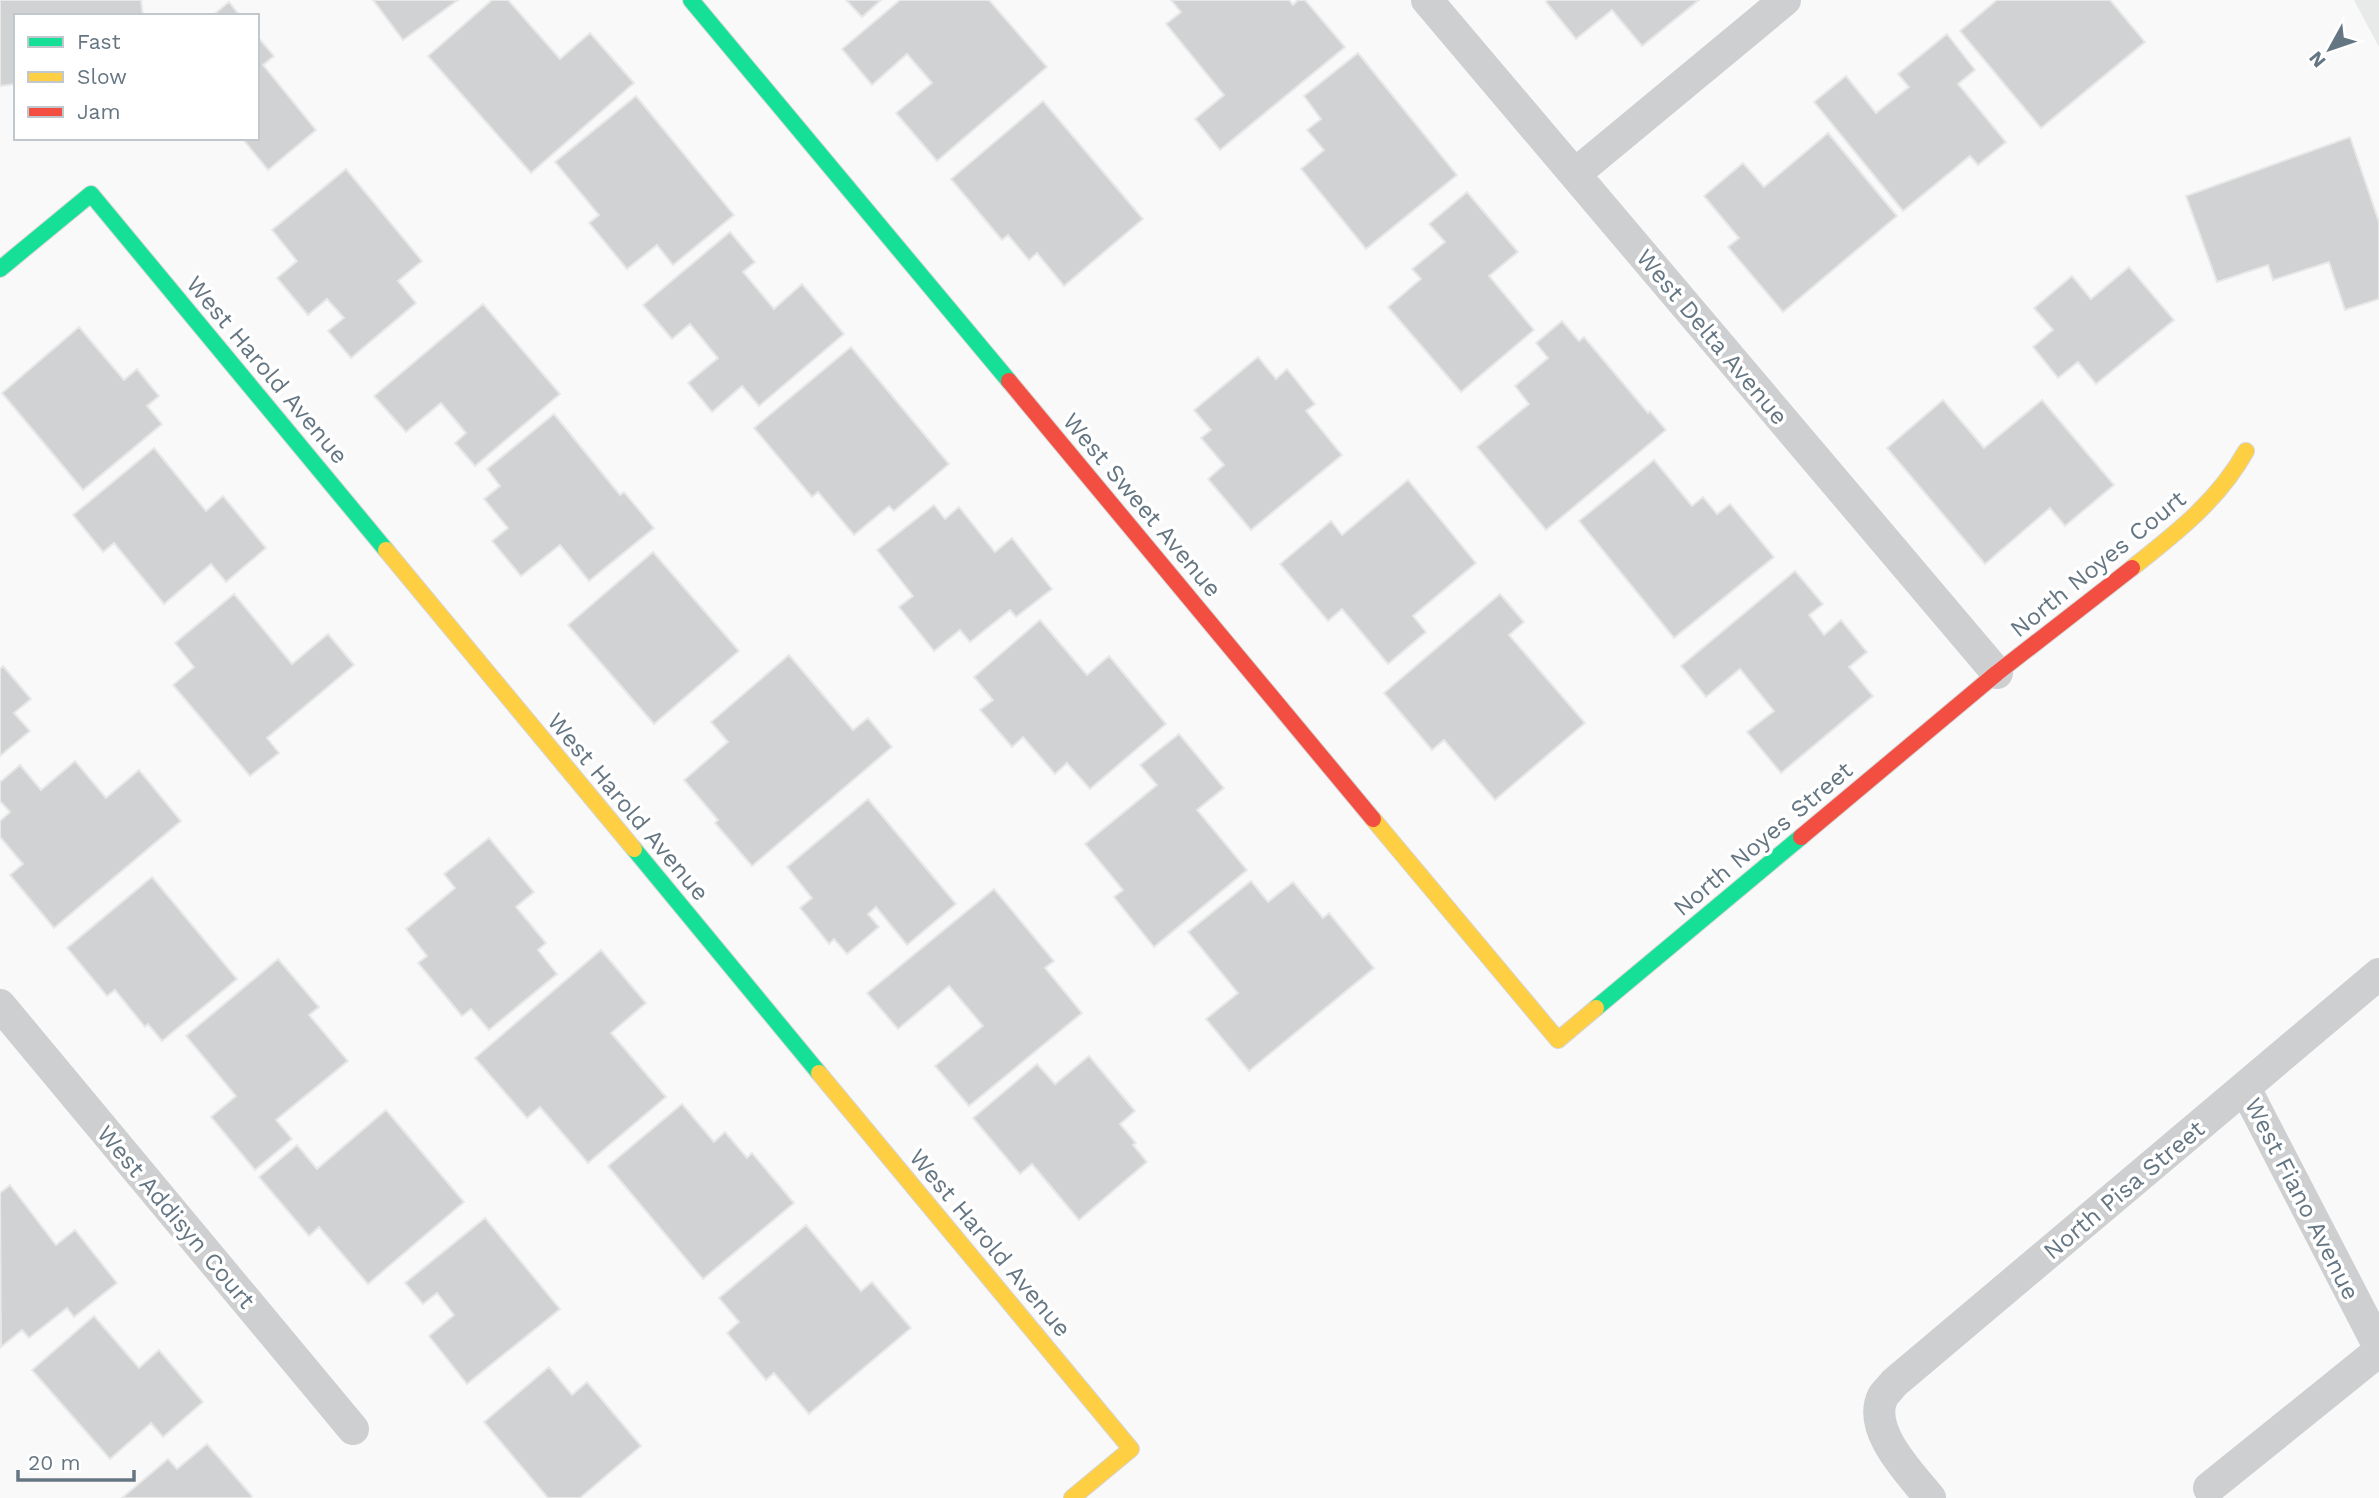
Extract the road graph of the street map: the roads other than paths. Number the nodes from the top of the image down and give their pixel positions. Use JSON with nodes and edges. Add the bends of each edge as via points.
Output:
{"nodes":[{"id":1,"x":691,"y":0,"type":"edge"},
{"id":2,"x":1427,"y":0,"type":"edge"},
{"id":3,"x":1785,"y":0,"type":"edge"},
{"id":4,"x":1574,"y":174,"type":"junction"},
{"id":5,"x":0,"y":269,"type":"edge"},
{"id":6,"x":2246,"y":451,"type":"dead end"},
{"id":7,"x":1997,"y":674,"type":"junction"},
{"id":8,"x":2379,"y":974,"type":"edge"},
{"id":9,"x":0,"y":1005,"type":"edge"},
{"id":10,"x":1558,"y":1040,"type":"joint"},
{"id":11,"x":2245,"y":1088,"type":"junction"},
{"id":12,"x":2379,"y":1349,"type":"edge"},
{"id":13,"x":353,"y":1429,"type":"dead end"},
{"id":14,"x":2209,"y":1488,"type":"dead end"},
{"id":15,"x":1072,"y":1498,"type":"edge"},
{"id":16,"x":1930,"y":1498,"type":"edge"}],
"edges":[{"from":1,"to":10,"type":"street","name":"West Sweet Avenue"},
{"from":2,"to":4,"type":"street","name":"West Delta Avenue"},
{"from":3,"to":4,"type":"street"},
{"from":4,"to":7,"type":"street","name":"West Delta Avenue"},
{"from":5,"to":15,"type":"street","name":"West Harold Avenue","via":[[91,194],[1131,1449]]},
{"from":6,"to":7,"type":"street","name":"North Noyes Court","via":[[2235,473],[2187,525]]},
{"from":7,"to":10,"type":"street","name":"North Noyes Street"},
{"from":8,"to":11,"type":"street","name":"North Pisa Street"},
{"from":9,"to":13,"type":"street","name":"West Addisyn Court"},
{"from":11,"to":12,"type":"street","name":"West Fiano Avenue"},
{"from":11,"to":16,"type":"street","name":"North Pisa Street","via":[[1894,1383],[1883,1397],[1879,1413],[1885,1438]]},
{"from":12,"to":14,"type":"street"}]}
